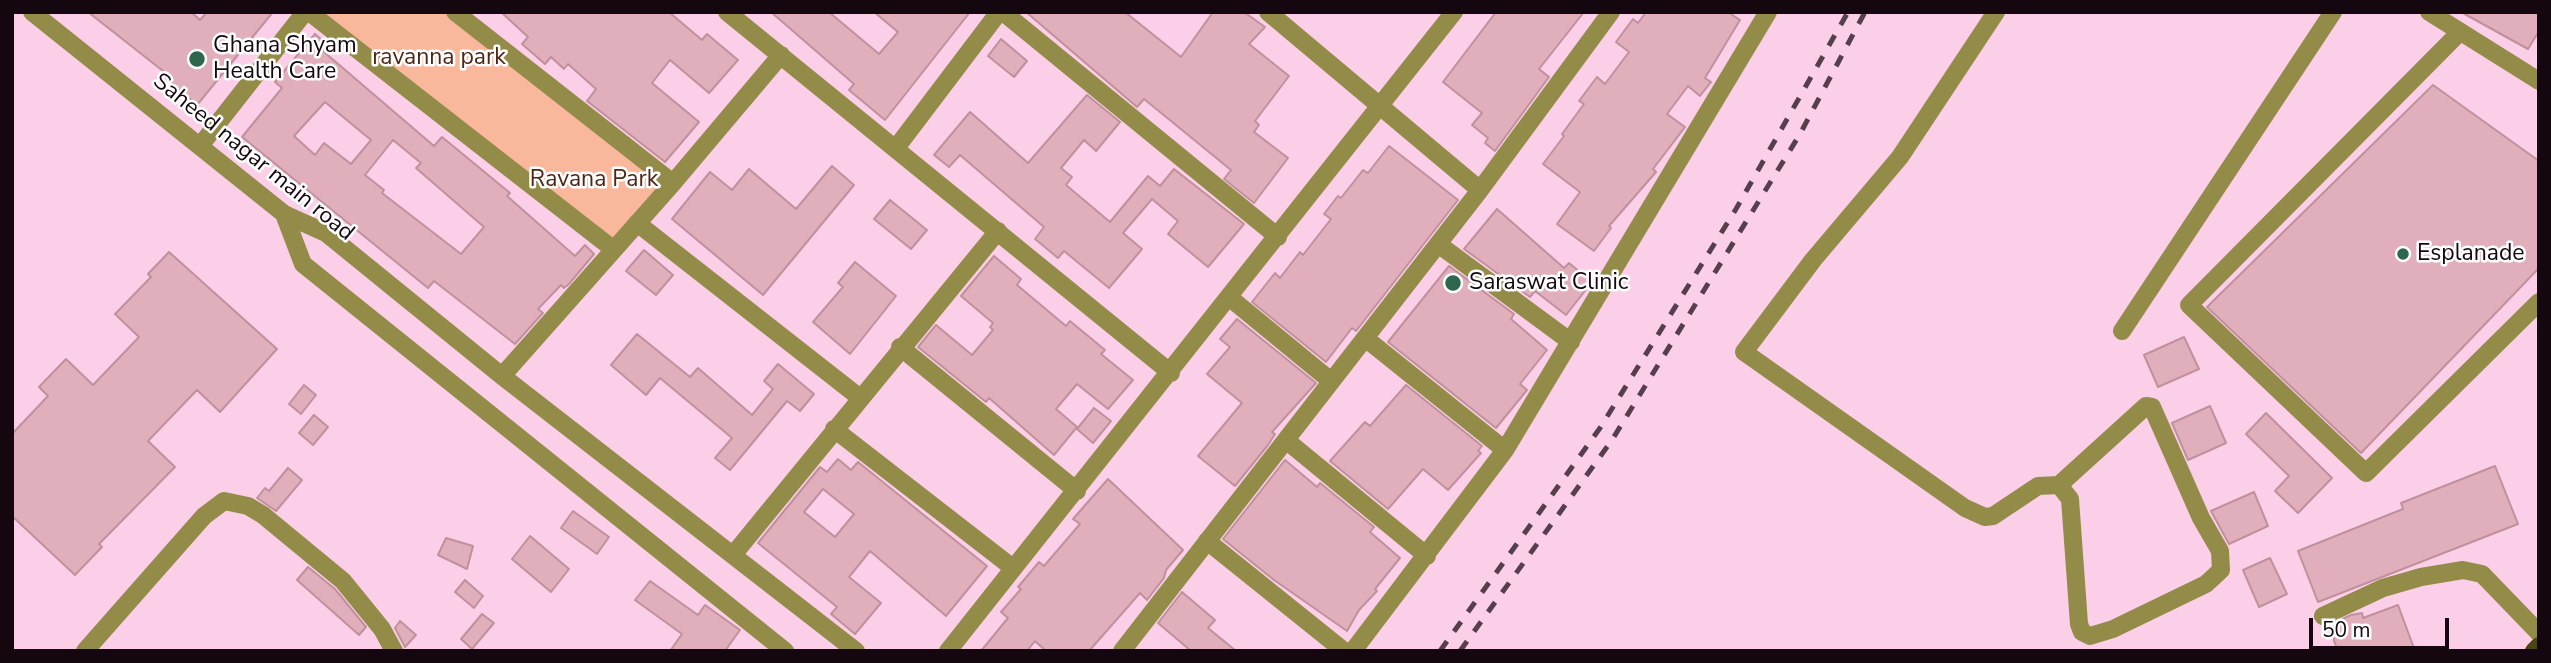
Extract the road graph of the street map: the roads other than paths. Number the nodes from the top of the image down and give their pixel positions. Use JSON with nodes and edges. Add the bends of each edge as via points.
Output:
{"nodes":[{"id":1,"x":32,"y":12,"type":"edge"},
{"id":2,"x":307,"y":12,"type":"edge"},
{"id":3,"x":455,"y":12,"type":"edge"},
{"id":4,"x":727,"y":12,"type":"edge"},
{"id":5,"x":1001,"y":12,"type":"edge"},
{"id":6,"x":1268,"y":12,"type":"edge"},
{"id":7,"x":1454,"y":12,"type":"edge"},
{"id":8,"x":1611,"y":12,"type":"edge"},
{"id":9,"x":1768,"y":12,"type":"edge"},
{"id":10,"x":1996,"y":12,"type":"edge"},
{"id":11,"x":2333,"y":12,"type":"edge"},
{"id":12,"x":2429,"y":12,"type":"edge"},
{"id":13,"x":2460,"y":32,"type":"junction"},
{"id":14,"x":781,"y":55,"type":"junction"},
{"id":15,"x":2539,"y":81,"type":"edge"},
{"id":16,"x":1382,"y":106,"type":"junction"},
{"id":17,"x":200,"y":146,"type":"junction"},
{"id":18,"x":895,"y":148,"type":"junction"},
{"id":19,"x":673,"y":183,"type":"junction"},
{"id":20,"x":1480,"y":190,"type":"junction"},
{"id":21,"x":284,"y":214,"type":"junction"},
{"id":22,"x":637,"y":223,"type":"junction"},
{"id":23,"x":998,"y":231,"type":"junction"},
{"id":24,"x":1278,"y":237,"type":"junction"},
{"id":25,"x":1438,"y":244,"type":"junction"},
{"id":26,"x":613,"y":249,"type":"junction"},
{"id":27,"x":1230,"y":298,"type":"junction"},
{"id":28,"x":2536,"y":309,"type":"edge"},
{"id":29,"x":2122,"y":331,"type":"dead end"},
{"id":30,"x":1365,"y":338,"type":"junction"},
{"id":31,"x":1571,"y":342,"type":"junction"},
{"id":32,"x":900,"y":347,"type":"junction"},
{"id":33,"x":1171,"y":373,"type":"junction"},
{"id":34,"x":502,"y":376,"type":"junction"},
{"id":35,"x":1331,"y":381,"type":"junction"},
{"id":36,"x":859,"y":397,"type":"junction"},
{"id":37,"x":834,"y":429,"type":"junction"},
{"id":38,"x":1287,"y":440,"type":"junction"},
{"id":39,"x":1505,"y":450,"type":"junction"},
{"id":40,"x":2059,"y":485,"type":"junction"},
{"id":41,"x":1077,"y":491,"type":"junction"},
{"id":42,"x":1207,"y":541,"type":"junction"},
{"id":43,"x":733,"y":555,"type":"junction"},
{"id":44,"x":1427,"y":556,"type":"junction"},
{"id":45,"x":1013,"y":568,"type":"junction"},
{"id":46,"x":2323,"y":616,"type":"dead end"},
{"id":47,"x":2539,"y":633,"type":"edge"},
{"id":48,"x":2539,"y":646,"type":"edge"},
{"id":49,"x":780,"y":649,"type":"edge"},
{"id":50,"x":85,"y":651,"type":"edge"},
{"id":51,"x":394,"y":651,"type":"edge"},
{"id":52,"x":841,"y":651,"type":"edge"},
{"id":53,"x":856,"y":651,"type":"edge"},
{"id":54,"x":948,"y":651,"type":"edge"},
{"id":55,"x":1122,"y":651,"type":"edge"},
{"id":56,"x":1343,"y":651,"type":"edge"},
{"id":57,"x":1353,"y":651,"type":"edge"},
{"id":58,"x":2534,"y":651,"type":"edge"}],
"edges":[{"from":1,"to":17,"type":"street","name":"Saheed nagar main road"},
{"from":2,"to":17,"type":"street"},
{"from":2,"to":26,"type":"street"},
{"from":3,"to":19,"type":"street"},
{"from":4,"to":14,"type":"street"},
{"from":5,"to":18,"type":"street"},
{"from":5,"to":24,"type":"street"},
{"from":6,"to":16,"type":"street"},
{"from":7,"to":16,"type":"street"},
{"from":8,"to":20,"type":"street"},
{"from":9,"to":31,"type":"street"},
{"from":10,"to":40,"type":"street","via":[[1900,157],[1813,260],[1744,352],[1984,517],[1993,516],[2038,485]]},
{"from":11,"to":29,"type":"street"},
{"from":12,"to":13,"type":"street"},
{"from":13,"to":15,"type":"street"},
{"from":13,"to":28,"type":"street","via":[[2189,305],[2366,473]]},
{"from":14,"to":18,"type":"street"},
{"from":14,"to":19,"type":"street"},
{"from":16,"to":20,"type":"street"},
{"from":16,"to":24,"type":"street"},
{"from":17,"to":21,"type":"street","name":"Saheed nagar main road"},
{"from":18,"to":23,"type":"street"},
{"from":19,"to":22,"type":"street"},
{"from":20,"to":25,"type":"street"},
{"from":21,"to":34,"type":"street","via":[[326,233]]},
{"from":21,"to":49,"type":"street","via":[[303,264]]},
{"from":21,"to":52,"type":"street","name":"Saheed nagar main road"},
{"from":22,"to":26,"type":"street"},
{"from":22,"to":36,"type":"street"},
{"from":23,"to":32,"type":"street"},
{"from":23,"to":33,"type":"street"},
{"from":24,"to":27,"type":"street"},
{"from":25,"to":30,"type":"street"},
{"from":25,"to":31,"type":"street"},
{"from":26,"to":34,"type":"street"},
{"from":27,"to":33,"type":"street"},
{"from":27,"to":35,"type":"street"},
{"from":30,"to":35,"type":"street"},
{"from":30,"to":39,"type":"street"},
{"from":31,"to":39,"type":"street"},
{"from":32,"to":36,"type":"street"},
{"from":32,"to":41,"type":"street"},
{"from":33,"to":41,"type":"street"},
{"from":34,"to":43,"type":"street"},
{"from":35,"to":38,"type":"street"},
{"from":36,"to":37,"type":"street"},
{"from":37,"to":43,"type":"street"},
{"from":37,"to":45,"type":"street"},
{"from":38,"to":42,"type":"street"},
{"from":38,"to":44,"type":"street"},
{"from":39,"to":44,"type":"street"},
{"from":40,"to":40,"type":"street","via":[[2146,406],[2152,407],[2220,551],[2221,570],[2206,584],[2113,629],[2099,635],[2082,632],[2070,499]]},
{"from":41,"to":45,"type":"street"},
{"from":42,"to":55,"type":"street"},
{"from":42,"to":56,"type":"street"},
{"from":43,"to":53,"type":"street"},
{"from":44,"to":57,"type":"street"},
{"from":45,"to":54,"type":"street"},
{"from":46,"to":47,"type":"street","via":[[2383,589],[2463,570],[2482,574]]},
{"from":48,"to":58,"type":"main road"},
{"from":50,"to":51,"type":"street","via":[[204,516],[224,501],[262,515],[343,581]]}]}
